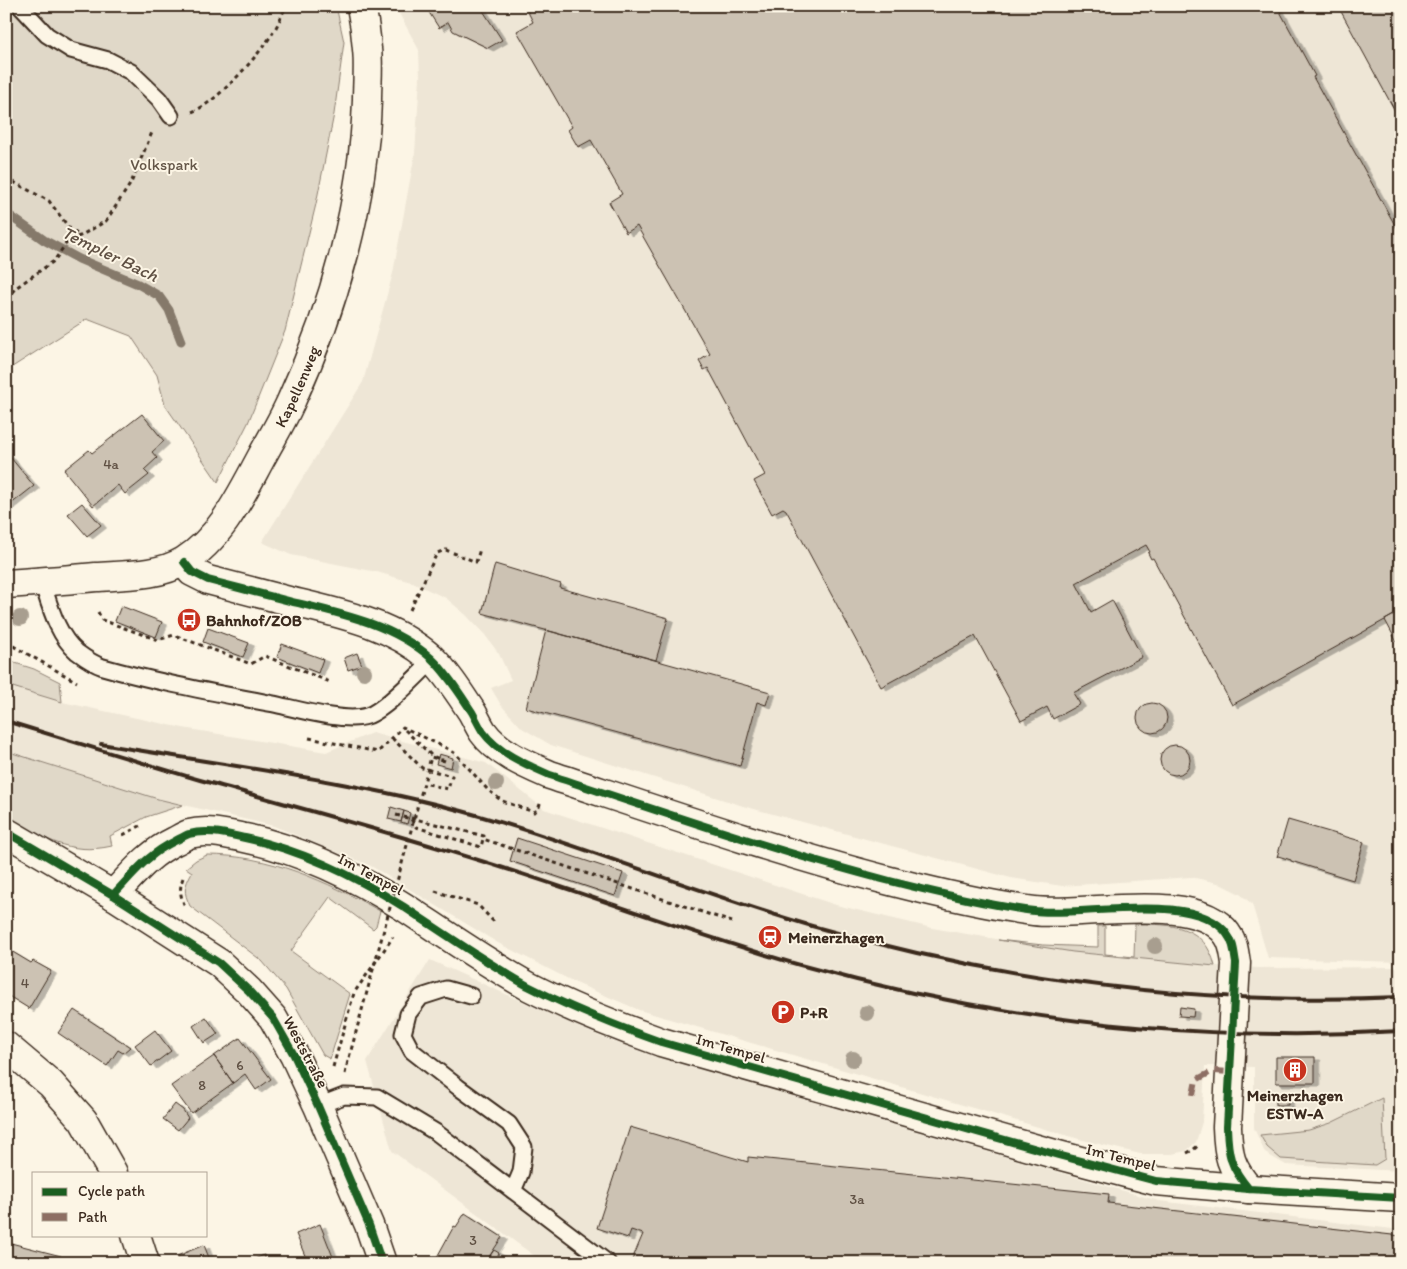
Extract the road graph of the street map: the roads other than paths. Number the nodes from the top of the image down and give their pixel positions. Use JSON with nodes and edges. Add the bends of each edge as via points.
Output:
{"nodes":[{"id":1,"x":20,"y":6,"type":"edge"},
{"id":2,"x":362,"y":6,"type":"edge"},
{"id":3,"x":171,"y":116,"type":"dead end"},
{"id":4,"x":184,"y":562,"type":"junction"},
{"id":5,"x":42,"y":582,"type":"junction"},
{"id":6,"x":6,"y":584,"type":"edge"},
{"id":7,"x":432,"y":660,"type":"junction"},
{"id":8,"x":6,"y":832,"type":"edge"},
{"id":9,"x":113,"y":895,"type":"junction"},
{"id":10,"x":471,"y":996,"type":"dead end"},
{"id":11,"x":6,"y":1046,"type":"edge"},
{"id":12,"x":318,"y":1106,"type":"junction"},
{"id":13,"x":112,"y":1172,"type":"edge"},
{"id":14,"x":1249,"y":1189,"type":"junction"},
{"id":15,"x":513,"y":1191,"type":"junction"},
{"id":16,"x":1401,"y":1198,"type":"edge"},
{"id":17,"x":136,"y":1236,"type":"edge"},
{"id":18,"x":144,"y":1263,"type":"edge"},
{"id":19,"x":382,"y":1263,"type":"edge"},
{"id":20,"x":608,"y":1263,"type":"edge"}],
"edges":[{"from":1,"to":3,"type":"lane","via":[[47,36],[71,50],[108,60],[131,72],[159,99]]},
{"from":2,"to":4,"type":"street","name":"Kapellenweg","via":[[368,51],[366,132],[358,192],[344,253],[320,329],[292,400],[242,495],[203,547]]},
{"from":4,"to":5,"type":"street","name":"Kapellenweg","via":[[154,572]]},
{"from":4,"to":7,"type":"street","via":[[192,572],[208,580],[379,626],[414,644]]},
{"from":5,"to":6,"type":"street","name":"Kapellenweg"},
{"from":5,"to":7,"type":"lane","via":[[63,636],[76,650],[101,666],[306,711],[353,718],[367,716],[376,712]]},
{"from":7,"to":14,"type":"street","via":[[495,744],[530,766],[559,778],[829,865],[980,901],[1035,911],[1158,908],[1181,910],[1210,920],[1227,933],[1236,963],[1226,1127],[1228,1154],[1237,1176]]},
{"from":8,"to":9,"type":"street","name":"Weststraße"},
{"from":9,"to":12,"type":"street","name":"Weststraße","via":[[219,963],[249,991],[273,1018]]},
{"from":9,"to":14,"type":"street","name":"Im Tempel","via":[[149,857],[188,834],[216,832],[262,842],[313,859],[357,880],[529,986],[609,1024],[661,1042],[1156,1181]]},
{"from":10,"to":15,"type":"lane","via":[[446,989],[421,997],[408,1014],[403,1034],[412,1051],[509,1124],[524,1147],[521,1172]]},
{"from":11,"to":13,"type":"street","via":[[51,1084],[83,1120]]},
{"from":12,"to":15,"type":"lane","via":[[344,1096],[377,1097],[437,1133]]},
{"from":12,"to":19,"type":"street","name":"Weststraße"},
{"from":14,"to":16,"type":"street","name":"Im Tempel"},
{"from":15,"to":20,"type":"lane"},
{"from":17,"to":18,"type":"street"}]}
